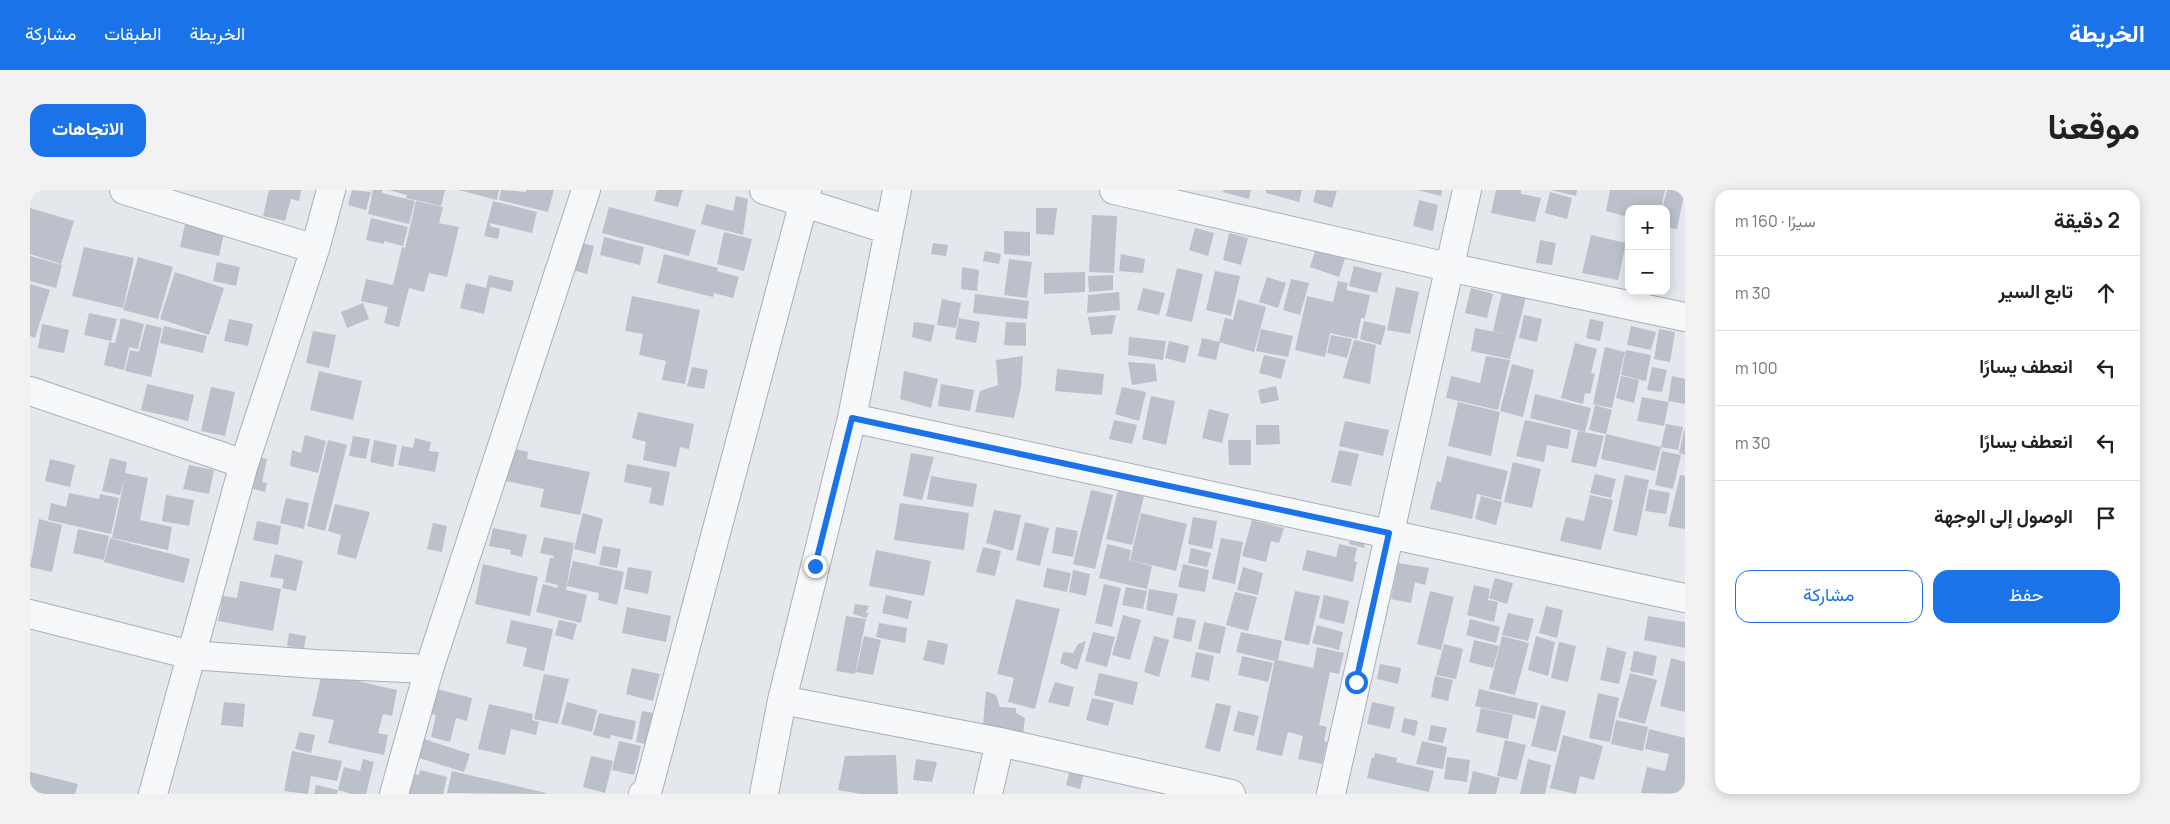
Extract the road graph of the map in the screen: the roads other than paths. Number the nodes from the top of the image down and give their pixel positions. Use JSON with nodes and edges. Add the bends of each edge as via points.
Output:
{"nodes":[{"id":1,"x":124,"y":190,"type":"edge"},
{"id":2,"x":331,"y":190,"type":"edge"},
{"id":3,"x":586,"y":190,"type":"edge"},
{"id":4,"x":764,"y":190,"type":"edge"},
{"id":5,"x":897,"y":190,"type":"edge"},
{"id":6,"x":1114,"y":190,"type":"edge"},
{"id":7,"x":1466,"y":190,"type":"edge"},
{"id":8,"x":805,"y":197,"type":"edge"},
{"id":9,"x":889,"y":230,"type":"junction"},
{"id":10,"x":315,"y":250,"type":"junction"},
{"id":11,"x":1448,"y":267,"type":"junction"},
{"id":12,"x":1685,"y":317,"type":"edge"},
{"id":13,"x":30,"y":391,"type":"edge"},
{"id":14,"x":852,"y":418,"type":"junction"},
{"id":15,"x":244,"y":464,"type":"junction"},
{"id":16,"x":1389,"y":533,"type":"junction"},
{"id":17,"x":1685,"y":598,"type":"edge"},
{"id":18,"x":30,"y":614,"type":"edge"},
{"id":19,"x":191,"y":655,"type":"junction"},
{"id":20,"x":429,"y":669,"type":"junction"},
{"id":21,"x":782,"y":700,"type":"junction"},
{"id":22,"x":1000,"y":742,"type":"junction"},
{"id":23,"x":153,"y":794,"type":"edge"},
{"id":24,"x":394,"y":794,"type":"edge"},
{"id":25,"x":643,"y":794,"type":"edge"},
{"id":26,"x":764,"y":794,"type":"edge"},
{"id":27,"x":988,"y":794,"type":"edge"},
{"id":28,"x":1231,"y":794,"type":"edge"},
{"id":29,"x":1331,"y":794,"type":"edge"}],
"edges":[{"from":1,"to":10,"type":"street"},
{"from":2,"to":10,"type":"street"},
{"from":3,"to":20,"type":"street"},
{"from":4,"to":8,"type":"street"},
{"from":5,"to":9,"type":"street"},
{"from":6,"to":11,"type":"street"},
{"from":7,"to":11,"type":"street"},
{"from":8,"to":9,"type":"street"},
{"from":8,"to":25,"type":"street","via":[[651,780]]},
{"from":9,"to":14,"type":"street"},
{"from":10,"to":15,"type":"street"},
{"from":11,"to":12,"type":"street"},
{"from":11,"to":16,"type":"street"},
{"from":13,"to":15,"type":"street"},
{"from":14,"to":16,"type":"street"},
{"from":14,"to":21,"type":"street"},
{"from":15,"to":19,"type":"street"},
{"from":16,"to":17,"type":"street"},
{"from":16,"to":29,"type":"street"},
{"from":18,"to":19,"type":"street"},
{"from":19,"to":20,"type":"street"},
{"from":19,"to":23,"type":"street"},
{"from":20,"to":24,"type":"street"},
{"from":21,"to":22,"type":"street"},
{"from":21,"to":26,"type":"street"},
{"from":22,"to":27,"type":"street"},
{"from":22,"to":28,"type":"street"}]}
